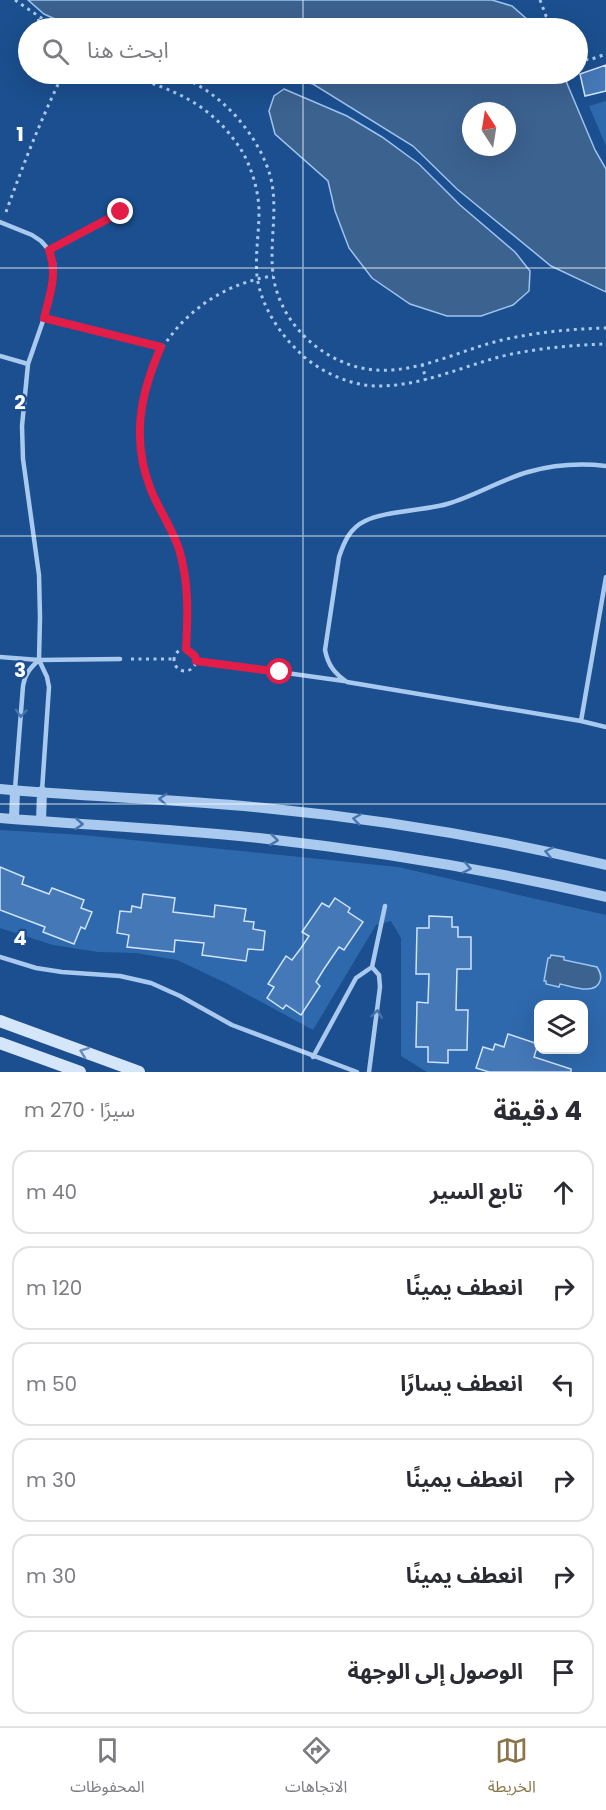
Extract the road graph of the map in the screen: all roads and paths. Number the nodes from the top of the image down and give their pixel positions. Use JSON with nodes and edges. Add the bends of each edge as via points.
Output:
{"nodes":[{"id":1,"x":15,"y":0,"type":"edge"},
{"id":2,"x":540,"y":0,"type":"edge"},
{"id":3,"x":37,"y":17,"type":"edge"},
{"id":4,"x":548,"y":18,"type":"edge"},
{"id":5,"x":606,"y":54,"type":"edge"},
{"id":6,"x":588,"y":60,"type":"edge"},
{"id":7,"x":58,"y":84,"type":"edge"},
{"id":8,"x":156,"y":84,"type":"edge"},
{"id":9,"x":194,"y":84,"type":"edge"},
{"id":10,"x":121,"y":212,"type":"dead end"},
{"id":11,"x":2,"y":222,"type":"edge"},
{"id":12,"x":49,"y":250,"type":"junction"},
{"id":13,"x":273,"y":276,"type":"junction"},
{"id":14,"x":257,"y":278,"type":"junction"},
{"id":15,"x":44,"y":318,"type":"junction"},
{"id":16,"x":606,"y":328,"type":"edge"},
{"id":17,"x":606,"y":344,"type":"edge"},
{"id":18,"x":161,"y":347,"type":"junction"},
{"id":19,"x":0,"y":357,"type":"edge"},
{"id":20,"x":28,"y":364,"type":"junction"},
{"id":21,"x":422,"y":364,"type":"junction"},
{"id":22,"x":426,"y":380,"type":"junction"},
{"id":23,"x":606,"y":466,"type":"edge"},
{"id":24,"x":606,"y":577,"type":"edge"},
{"id":25,"x":186,"y":649,"type":"junction"},
{"id":26,"x":0,"y":657,"type":"edge"},
{"id":27,"x":120,"y":659,"type":"joint"},
{"id":28,"x":174,"y":659,"type":"junction"},
{"id":29,"x":39,"y":660,"type":"junction"},
{"id":30,"x":196,"y":661,"type":"junction"},
{"id":31,"x":236,"y":666,"type":"joint"},
{"id":32,"x":347,"y":682,"type":"junction"},
{"id":33,"x":582,"y":722,"type":"junction"},
{"id":34,"x":606,"y":727,"type":"edge"},
{"id":35,"x":0,"y":789,"type":"edge"},
{"id":36,"x":15,"y":790,"type":"junction"},
{"id":37,"x":42,"y":791,"type":"junction"},
{"id":38,"x":0,"y":818,"type":"edge"},
{"id":39,"x":14,"y":819,"type":"junction"},
{"id":40,"x":41,"y":821,"type":"junction"},
{"id":41,"x":606,"y":865,"type":"edge"},
{"id":42,"x":606,"y":897,"type":"edge"},
{"id":43,"x":385,"y":906,"type":"dead end"},
{"id":44,"x":0,"y":957,"type":"edge"},
{"id":45,"x":372,"y":967,"type":"junction"},
{"id":46,"x":0,"y":1021,"type":"edge"},
{"id":47,"x":0,"y":1042,"type":"edge"},
{"id":48,"x":314,"y":1057,"type":"junction"},
{"id":49,"x":80,"y":1072,"type":"edge"},
{"id":50,"x":139,"y":1072,"type":"edge"},
{"id":51,"x":357,"y":1072,"type":"edge"},
{"id":52,"x":369,"y":1072,"type":"edge"}],
"edges":[{"from":1,"to":3,"type":"path"},
{"from":2,"to":4,"type":"path"},
{"from":5,"to":6,"type":"path"},
{"from":7,"to":11,"type":"path"},
{"from":8,"to":14,"type":"path","via":[[192,100],[220,122],[241,150],[254,179],[259,211]]},
{"from":9,"to":13,"type":"path","via":[[231,111],[255,141],[270,175],[275,210]]},
{"from":10,"to":12,"type":"lane"},
{"from":11,"to":12,"type":"lane","via":[[32,235]]},
{"from":12,"to":15,"type":"lane","via":[[54,277]]},
{"from":13,"to":14,"type":"path"},
{"from":13,"to":21,"type":"path","via":[[282,304],[297,329],[319,349],[345,363],[374,370]]},
{"from":14,"to":18,"type":"path","via":[[220,293],[187,316]]},
{"from":14,"to":22,"type":"path","via":[[267,310],[285,339],[310,362],[339,378],[372,386]]},
{"from":15,"to":18,"type":"path"},
{"from":15,"to":20,"type":"lane"},
{"from":16,"to":21,"type":"path","via":[[560,330],[502,340]]},
{"from":17,"to":22,"type":"path","via":[[561,346],[506,356]]},
{"from":18,"to":25,"type":"path","via":[[141,403],[139,432],[151,490],[178,546],[186,577]]},
{"from":19,"to":20,"type":"lane"},
{"from":20,"to":29,"type":"lane","via":[[22,426],[39,575]]},
{"from":21,"to":22,"type":"path"},
{"from":23,"to":32,"type":"lane","via":[[559,465],[527,472],[447,504],[379,516],[352,530],[339,557],[325,650],[328,663]]},
{"from":24,"to":33,"type":"lane"},
{"from":25,"to":28,"type":"path"},
{"from":25,"to":30,"type":"path"},
{"from":26,"to":29,"type":"lane"},
{"from":27,"to":28,"type":"path"},
{"from":27,"to":29,"type":"lane"},
{"from":28,"to":30,"type":"path","via":[[184,671]]},
{"from":29,"to":36,"type":"lane","one_way":true,"via":[[25,676],[23,686]]},
{"from":29,"to":37,"type":"lane","via":[[49,687]]},
{"from":30,"to":31,"type":"path"},
{"from":31,"to":32,"type":"lane"},
{"from":32,"to":33,"type":"lane"},
{"from":33,"to":34,"type":"lane"},
{"from":35,"to":36,"type":"street"},
{"from":36,"to":37,"type":"street"},
{"from":36,"to":39,"type":"street"},
{"from":37,"to":40,"type":"street"},
{"from":41,"to":37,"type":"street","one_way":true,"via":[[472,837],[329,815]]},
{"from":38,"to":39,"type":"street"},
{"from":39,"to":40,"type":"street"},
{"from":40,"to":42,"type":"street","one_way":true,"via":[[324,846],[455,866]]},
{"from":43,"to":45,"type":"lane"},
{"from":44,"to":48,"type":"lane","via":[[36,968],[151,983],[232,1025]]},
{"from":45,"to":48,"type":"lane","via":[[356,978]]},
{"from":52,"to":45,"type":"lane","one_way":true,"via":[[380,987],[379,975]]},
{"from":50,"to":46,"type":"main road","one_way":true},
{"from":47,"to":49,"type":"main road"},
{"from":48,"to":51,"type":"lane"}]}
